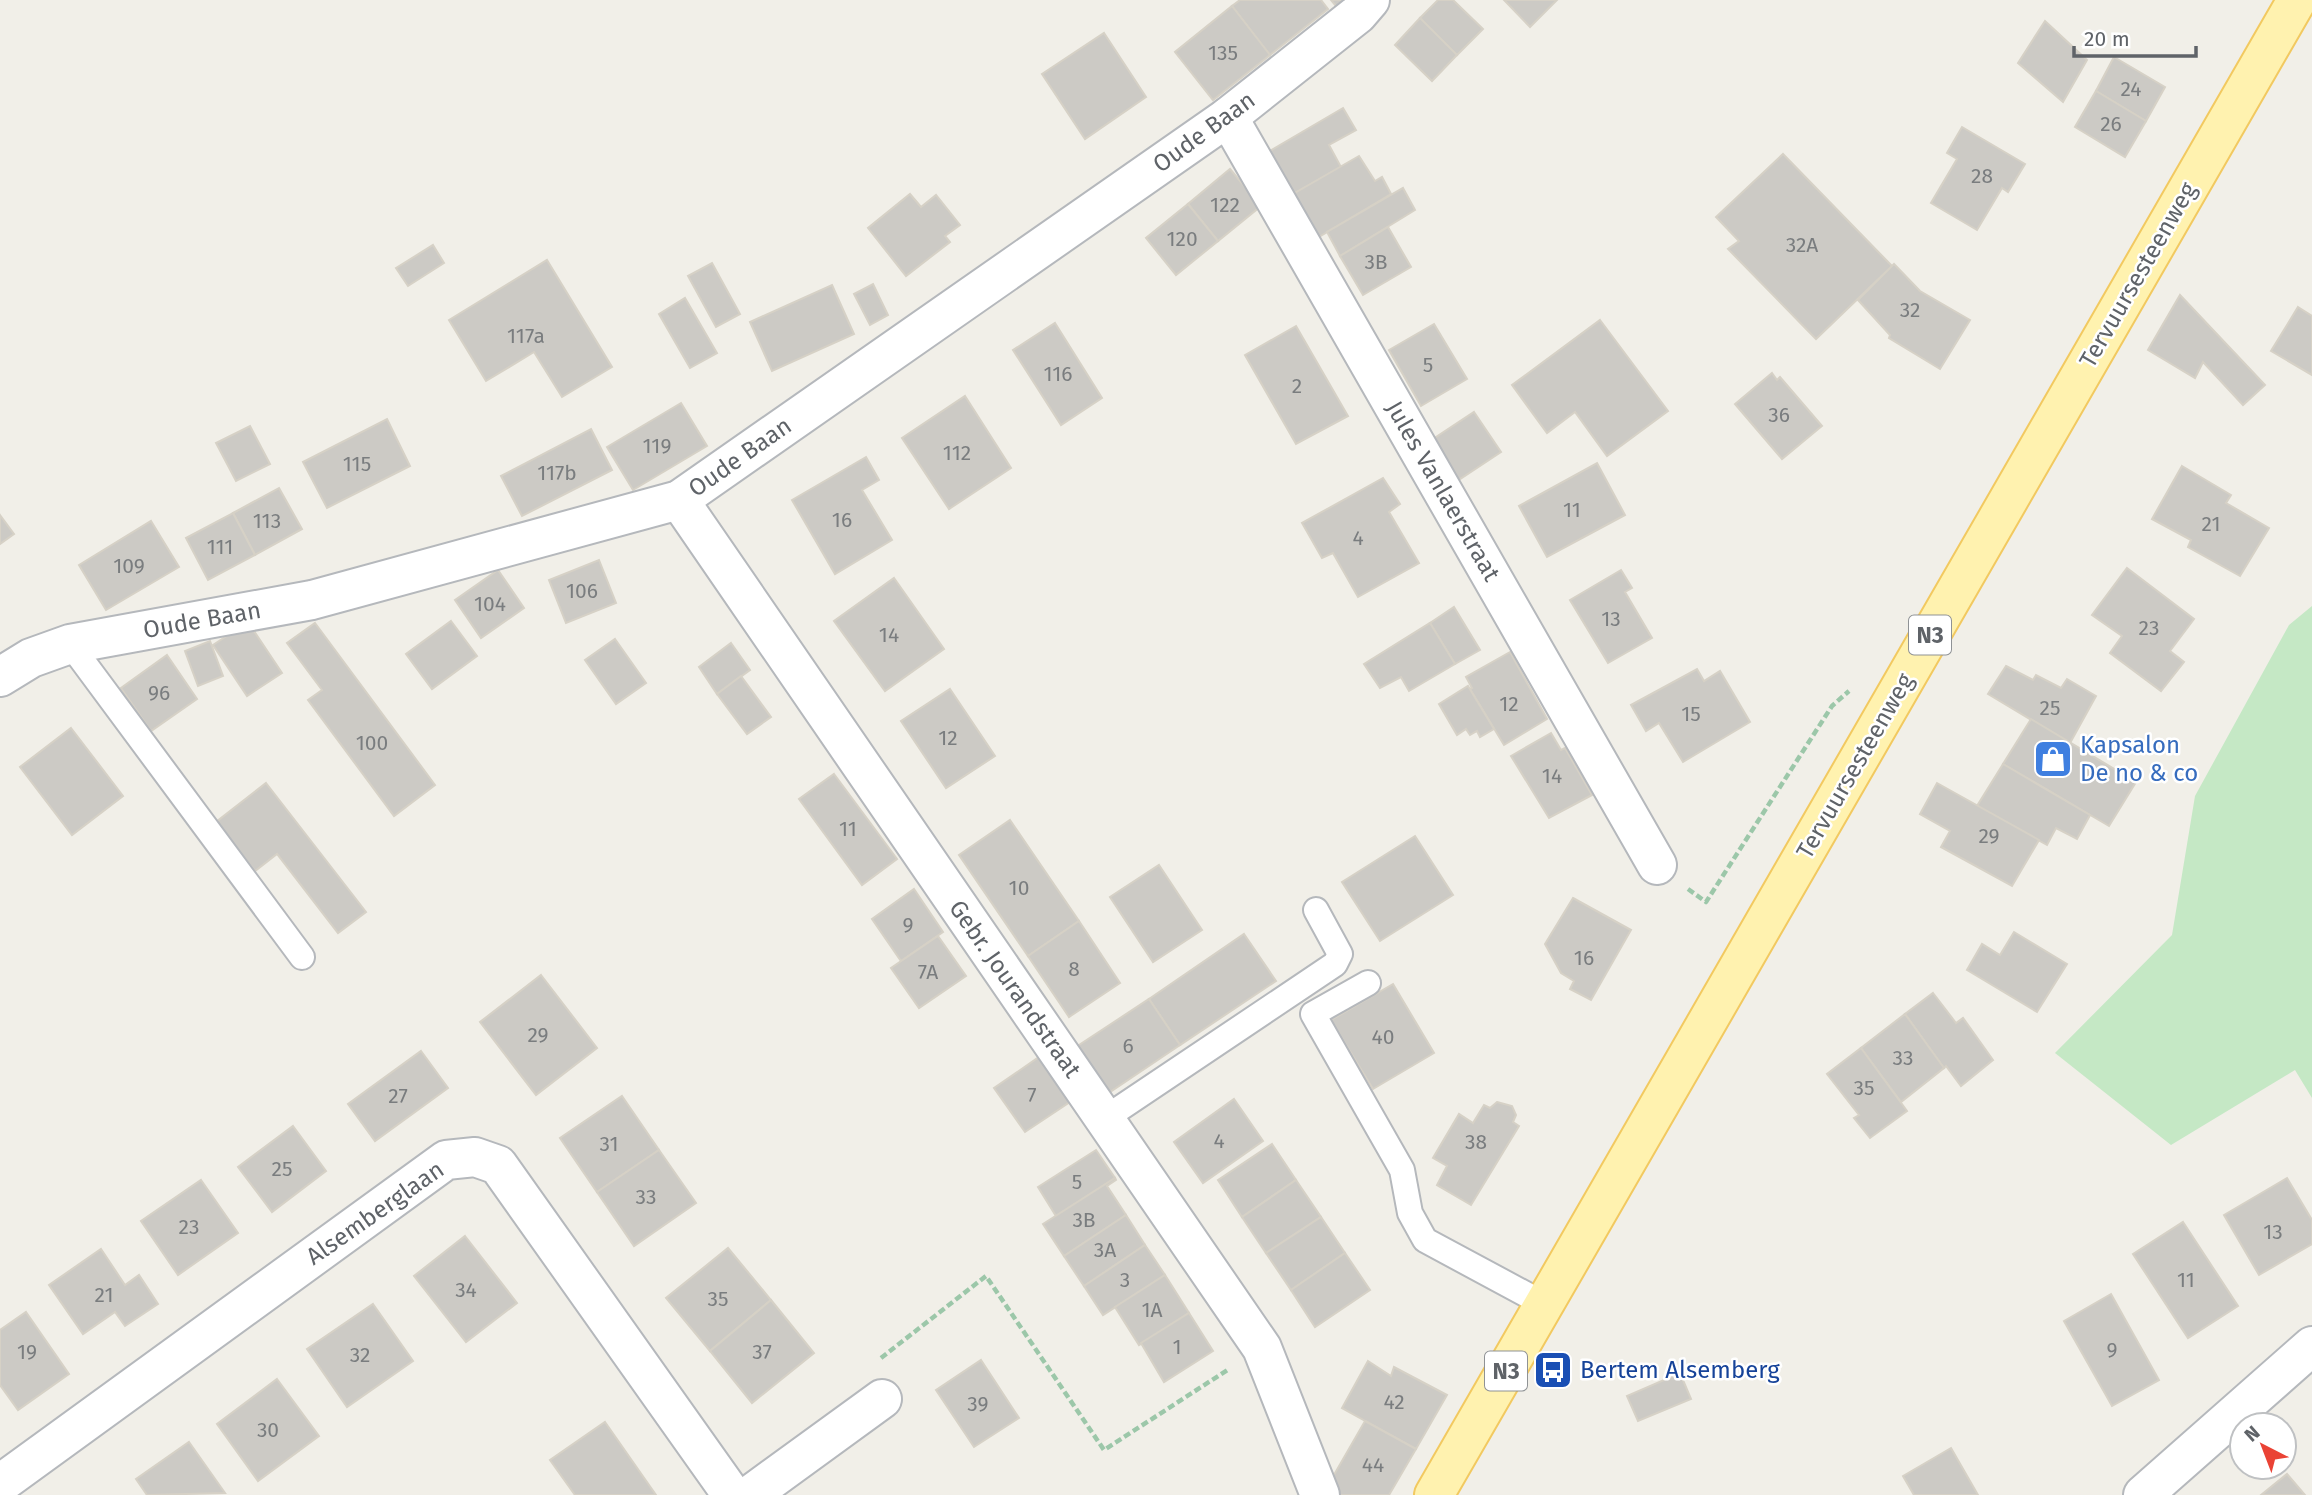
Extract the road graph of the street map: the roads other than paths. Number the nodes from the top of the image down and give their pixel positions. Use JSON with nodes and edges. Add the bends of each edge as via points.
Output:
{"nodes":[{"id":1,"x":1370,"y":0,"type":"edge"},
{"id":2,"x":2297,"y":0,"type":"edge"},
{"id":3,"x":1228,"y":117,"type":"junction"},
{"id":4,"x":679,"y":500,"type":"junction"},
{"id":5,"x":70,"y":644,"type":"junction"},
{"id":6,"x":0,"y":677,"type":"edge"},
{"id":7,"x":1657,"y":865,"type":"dead end"},
{"id":8,"x":1315,"y":910,"type":"dead end"},
{"id":9,"x":302,"y":957,"type":"dead end"},
{"id":10,"x":1368,"y":983,"type":"dead end"},
{"id":11,"x":1104,"y":1119,"type":"junction"},
{"id":12,"x":1544,"y":1304,"type":"junction"},
{"id":13,"x":2312,"y":1346,"type":"edge"},
{"id":14,"x":882,"y":1399,"type":"road end"},
{"id":15,"x":0,"y":1484,"type":"edge"},
{"id":16,"x":732,"y":1495,"type":"edge"},
{"id":17,"x":750,"y":1495,"type":"edge"},
{"id":18,"x":1320,"y":1495,"type":"edge"},
{"id":19,"x":1434,"y":1495,"type":"edge"},
{"id":20,"x":2143,"y":1495,"type":"edge"}],
"edges":[{"from":1,"to":3,"type":"street","name":"Oude Baan"},
{"from":2,"to":12,"type":"main road","name":"Tervuursesteenweg","number":"N3"},
{"from":3,"to":4,"type":"street","name":"Oude Baan"},
{"from":3,"to":7,"type":"street","name":"Jules Vanlaerstraat"},
{"from":4,"to":5,"type":"street","name":"Oude Baan","via":[[312,600]]},
{"from":4,"to":11,"type":"street","name":"Gebr. Jourandstraat"},
{"from":5,"to":6,"type":"street","name":"Oude Baan","via":[[31,657]]},
{"from":5,"to":9,"type":"lane"},
{"from":8,"to":11,"type":"lane","via":[[1340,954],[1335,964]]},
{"from":10,"to":12,"type":"lane","via":[[1313,1014],[1402,1170],[1410,1213],[1425,1240]]},
{"from":11,"to":18,"type":"street","name":"Gebr. Jourandstraat","via":[[1262,1348]]},
{"from":12,"to":19,"type":"main road","name":"Tervuursesteenweg","number":"N3"},
{"from":13,"to":20,"type":"street"},
{"from":14,"to":17,"type":"street"},
{"from":15,"to":16,"type":"street","name":"Alsemberglaan","via":[[446,1160],[475,1157],[498,1165]]}]}
